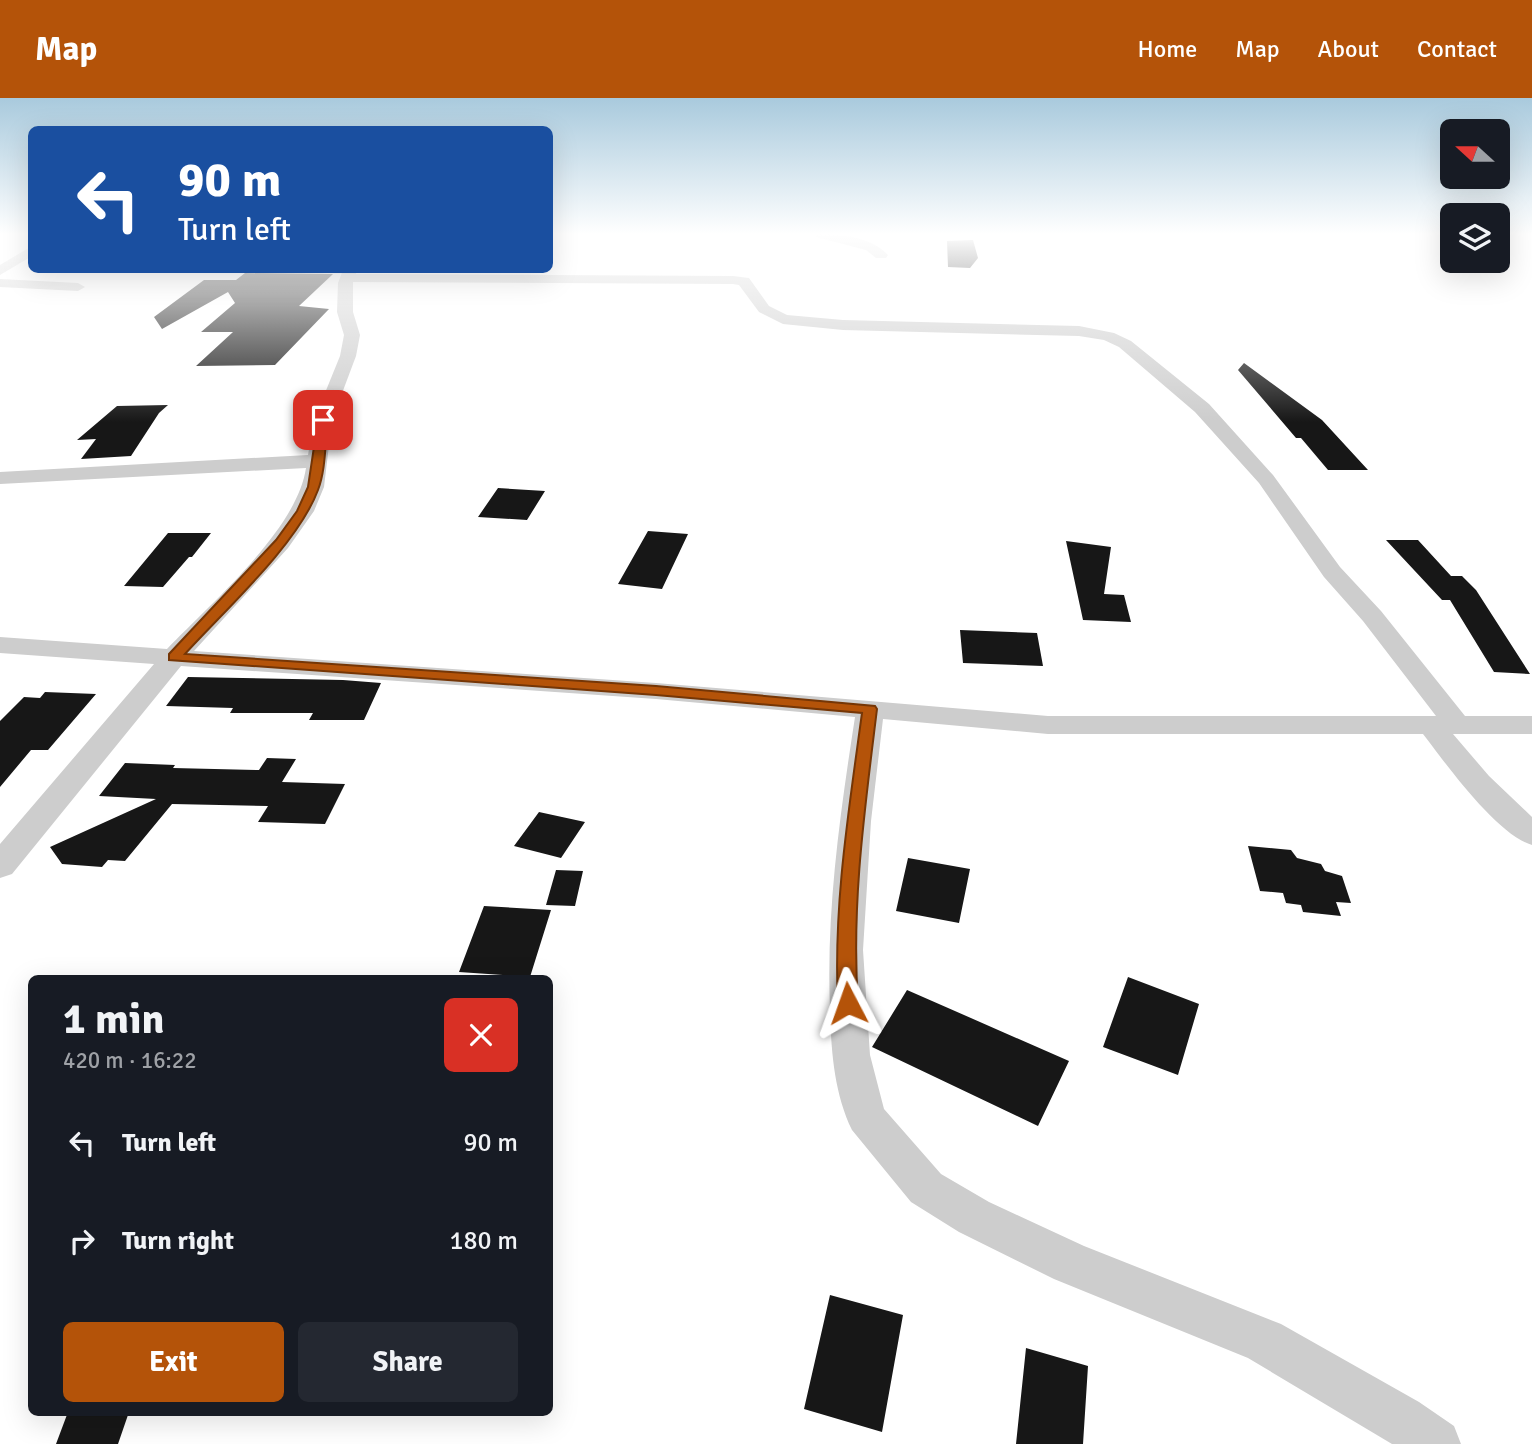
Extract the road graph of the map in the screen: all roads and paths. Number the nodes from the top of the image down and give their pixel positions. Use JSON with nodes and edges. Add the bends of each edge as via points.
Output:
{"nodes":[{"id":1,"x":346,"y":297,"type":"edge"},
{"id":2,"x":755,"y":297,"type":"edge"},
{"id":3,"x":317,"y":461,"type":"junction"},
{"id":4,"x":0,"y":478,"type":"edge"},
{"id":5,"x":0,"y":645,"type":"edge"},
{"id":6,"x":174,"y":657,"type":"junction"},
{"id":7,"x":870,"y":709,"type":"junction"},
{"id":8,"x":1444,"y":725,"type":"junction"},
{"id":9,"x":1532,"y":725,"type":"edge"},
{"id":10,"x":1532,"y":834,"type":"edge"},
{"id":11,"x":0,"y":866,"type":"edge"},
{"id":12,"x":1436,"y":1444,"type":"edge"}],
"edges":[{"from":1,"to":3,"type":"street","via":[[352,335],[323,420]]},
{"from":2,"to":8,"type":"street","via":[[764,309],[783,319],[843,325],[1079,331],[1115,338],[1193,399],[1266,478],[1332,572],[1372,616]]},
{"from":3,"to":4,"type":"street"},
{"from":3,"to":6,"type":"street","via":[[314,487],[280,543]]},
{"from":5,"to":6,"type":"street"},
{"from":6,"to":7,"type":"street"},
{"from":6,"to":11,"type":"street"},
{"from":7,"to":8,"type":"street","via":[[1048,725]]},
{"from":7,"to":12,"type":"street","via":[[845,950],[851,1055],[866,1117],[926,1188],[974,1217],[1070,1263],[1264,1341]]},
{"from":8,"to":9,"type":"street"},
{"from":8,"to":10,"type":"street","via":[[1467,772]]}]}
